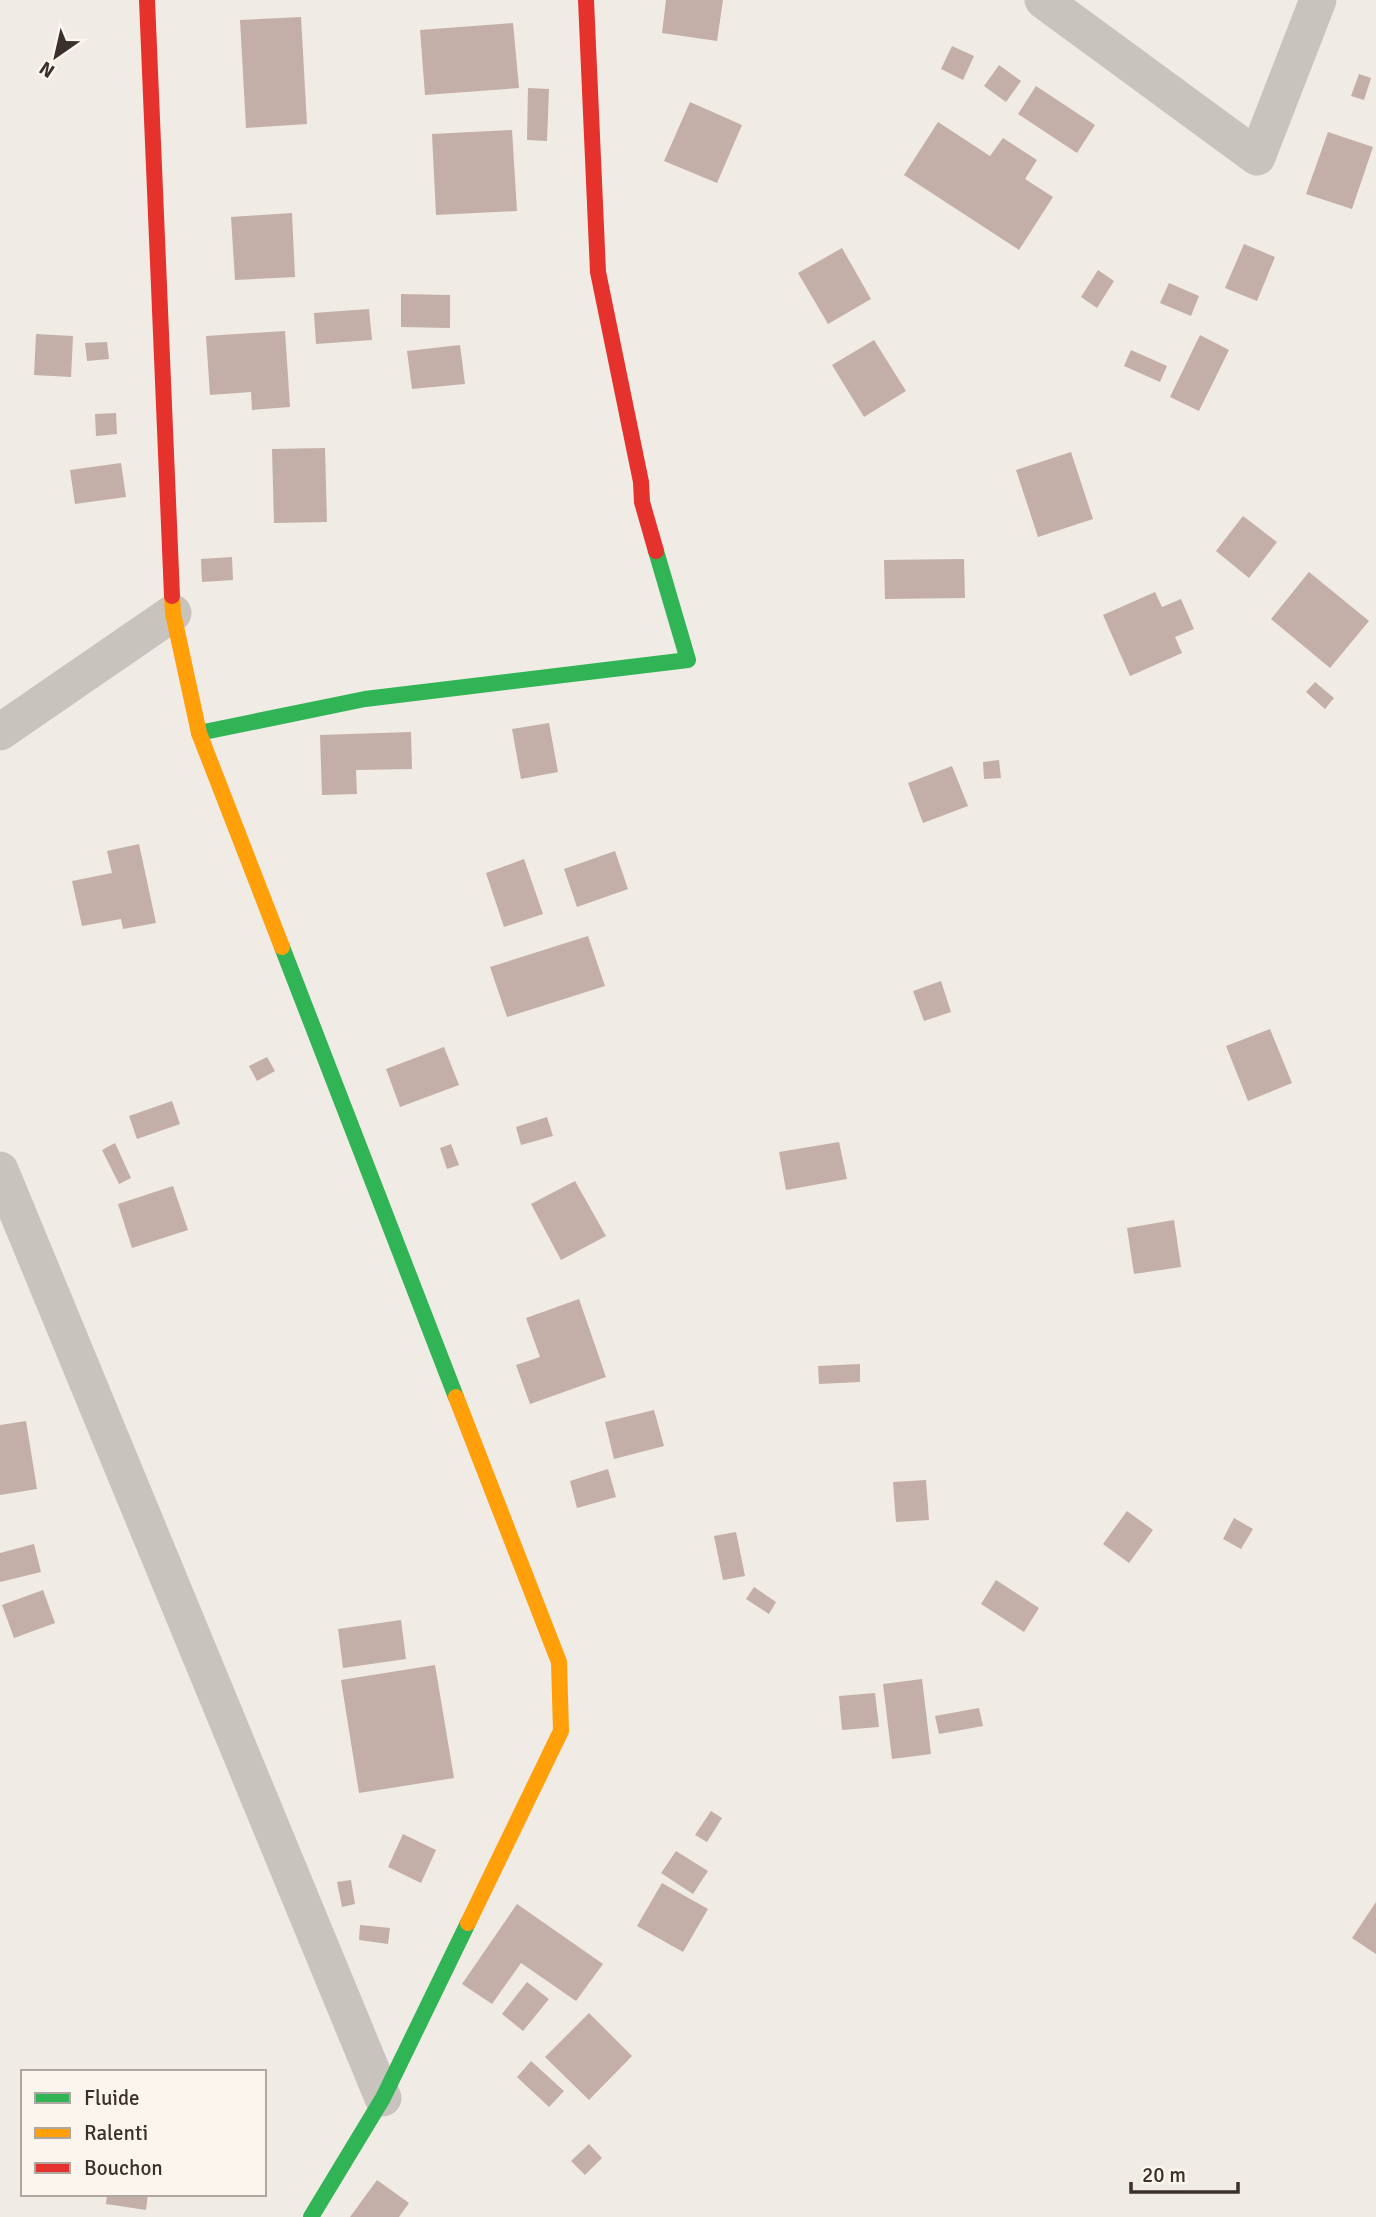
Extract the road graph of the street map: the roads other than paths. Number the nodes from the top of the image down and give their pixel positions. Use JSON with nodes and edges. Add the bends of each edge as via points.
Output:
{"nodes":[{"id":1,"x":147,"y":0,"type":"edge"},
{"id":2,"x":586,"y":0,"type":"edge"},
{"id":3,"x":1043,"y":0,"type":"edge"},
{"id":4,"x":1318,"y":0,"type":"edge"},
{"id":5,"x":173,"y":613,"type":"junction"},
{"id":6,"x":0,"y":732,"type":"edge"},
{"id":7,"x":199,"y":733,"type":"junction"},
{"id":8,"x":0,"y":1170,"type":"edge"},
{"id":9,"x":383,"y":2098,"type":"junction"},
{"id":10,"x":311,"y":2217,"type":"edge"}],
"edges":[{"from":1,"to":5,"type":"street"},
{"from":2,"to":7,"type":"street","via":[[598,272],[642,502],[688,660],[365,699]]},
{"from":3,"to":4,"type":"street","via":[[1257,157]]},
{"from":5,"to":6,"type":"street"},
{"from":5,"to":7,"type":"street"},
{"from":7,"to":9,"type":"street","via":[[559,1662],[561,1731]]},
{"from":8,"to":9,"type":"street"},
{"from":9,"to":10,"type":"street"}]}
